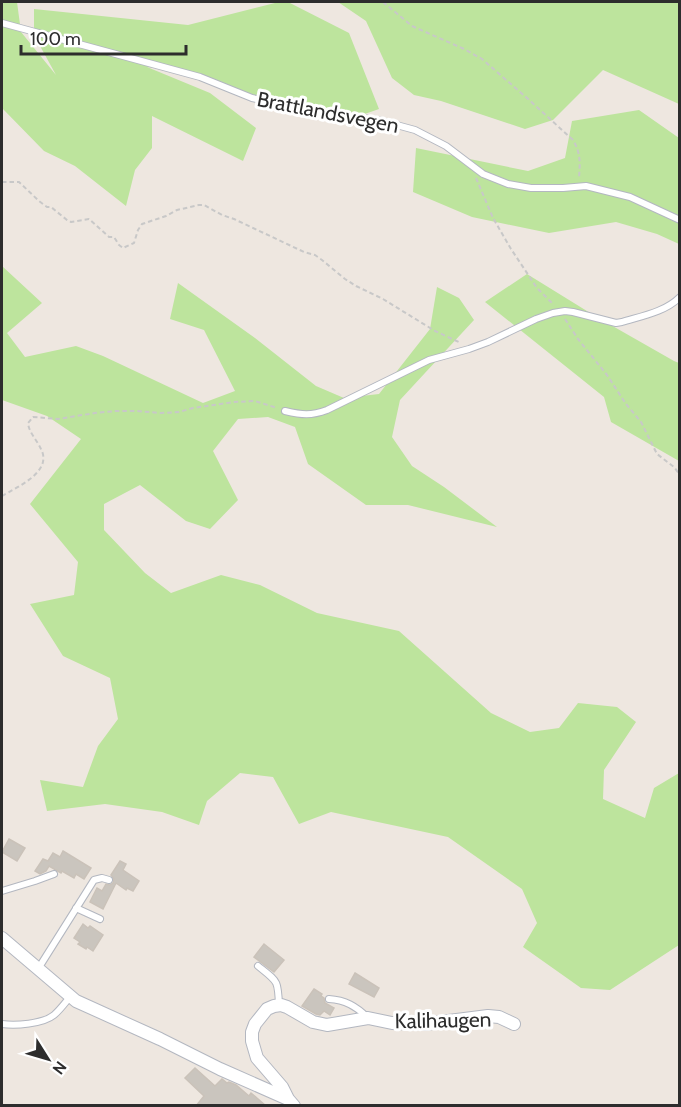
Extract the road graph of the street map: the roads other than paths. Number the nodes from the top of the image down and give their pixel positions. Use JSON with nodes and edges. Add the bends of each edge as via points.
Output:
{"nodes":[{"id":1,"x":2,"y":23,"type":"edge"},
{"id":2,"x":680,"y":220,"type":"edge"},
{"id":3,"x":680,"y":297,"type":"edge"},
{"id":4,"x":285,"y":411,"type":"road end"},
{"id":5,"x":54,"y":874,"type":"dead end"},
{"id":6,"x":109,"y":880,"type":"dead end"},
{"id":7,"x":2,"y":891,"type":"edge"},
{"id":8,"x":76,"y":908,"type":"junction"},
{"id":9,"x":100,"y":919,"type":"dead end"},
{"id":10,"x":2,"y":938,"type":"edge"},
{"id":11,"x":258,"y":966,"type":"dead end"},
{"id":12,"x":38,"y":969,"type":"junction"},
{"id":13,"x":70,"y":997,"type":"junction"},
{"id":14,"x":329,"y":999,"type":"dead end"},
{"id":15,"x":279,"y":1005,"type":"junction"},
{"id":16,"x":368,"y":1018,"type":"junction"},
{"id":17,"x":2,"y":1024,"type":"edge"},
{"id":18,"x":514,"y":1024,"type":"dead end"},
{"id":19,"x":291,"y":1102,"type":"edge"}],
"edges":[{"from":1,"to":2,"type":"lane","name":"Brattlandsvegen","via":[[200,77],[252,98],[415,130],[446,146],[483,174],[508,184],[531,188],[586,186],[630,197]]},
{"from":3,"to":4,"type":"lane","via":[[664,309],[616,323],[560,312],[472,348],[429,360],[314,415]]},
{"from":5,"to":7,"type":"lane"},
{"from":6,"to":8,"type":"lane","via":[[94,880]]},
{"from":8,"to":9,"type":"lane"},
{"from":8,"to":12,"type":"lane"},
{"from":10,"to":12,"type":"street"},
{"from":11,"to":15,"type":"lane","via":[[278,985]]},
{"from":12,"to":13,"type":"street"},
{"from":13,"to":17,"type":"lane","via":[[46,1019]]},
{"from":13,"to":19,"type":"street"},
{"from":14,"to":16,"type":"lane","via":[[349,1003]]},
{"from":15,"to":16,"type":"street","name":"Kalihaugen","via":[[320,1025]]},
{"from":15,"to":19,"type":"street","via":[[260,1016],[252,1041],[258,1058]]},
{"from":16,"to":18,"type":"street","name":"Kalihaugen","via":[[425,1024],[488,1016]]}]}
